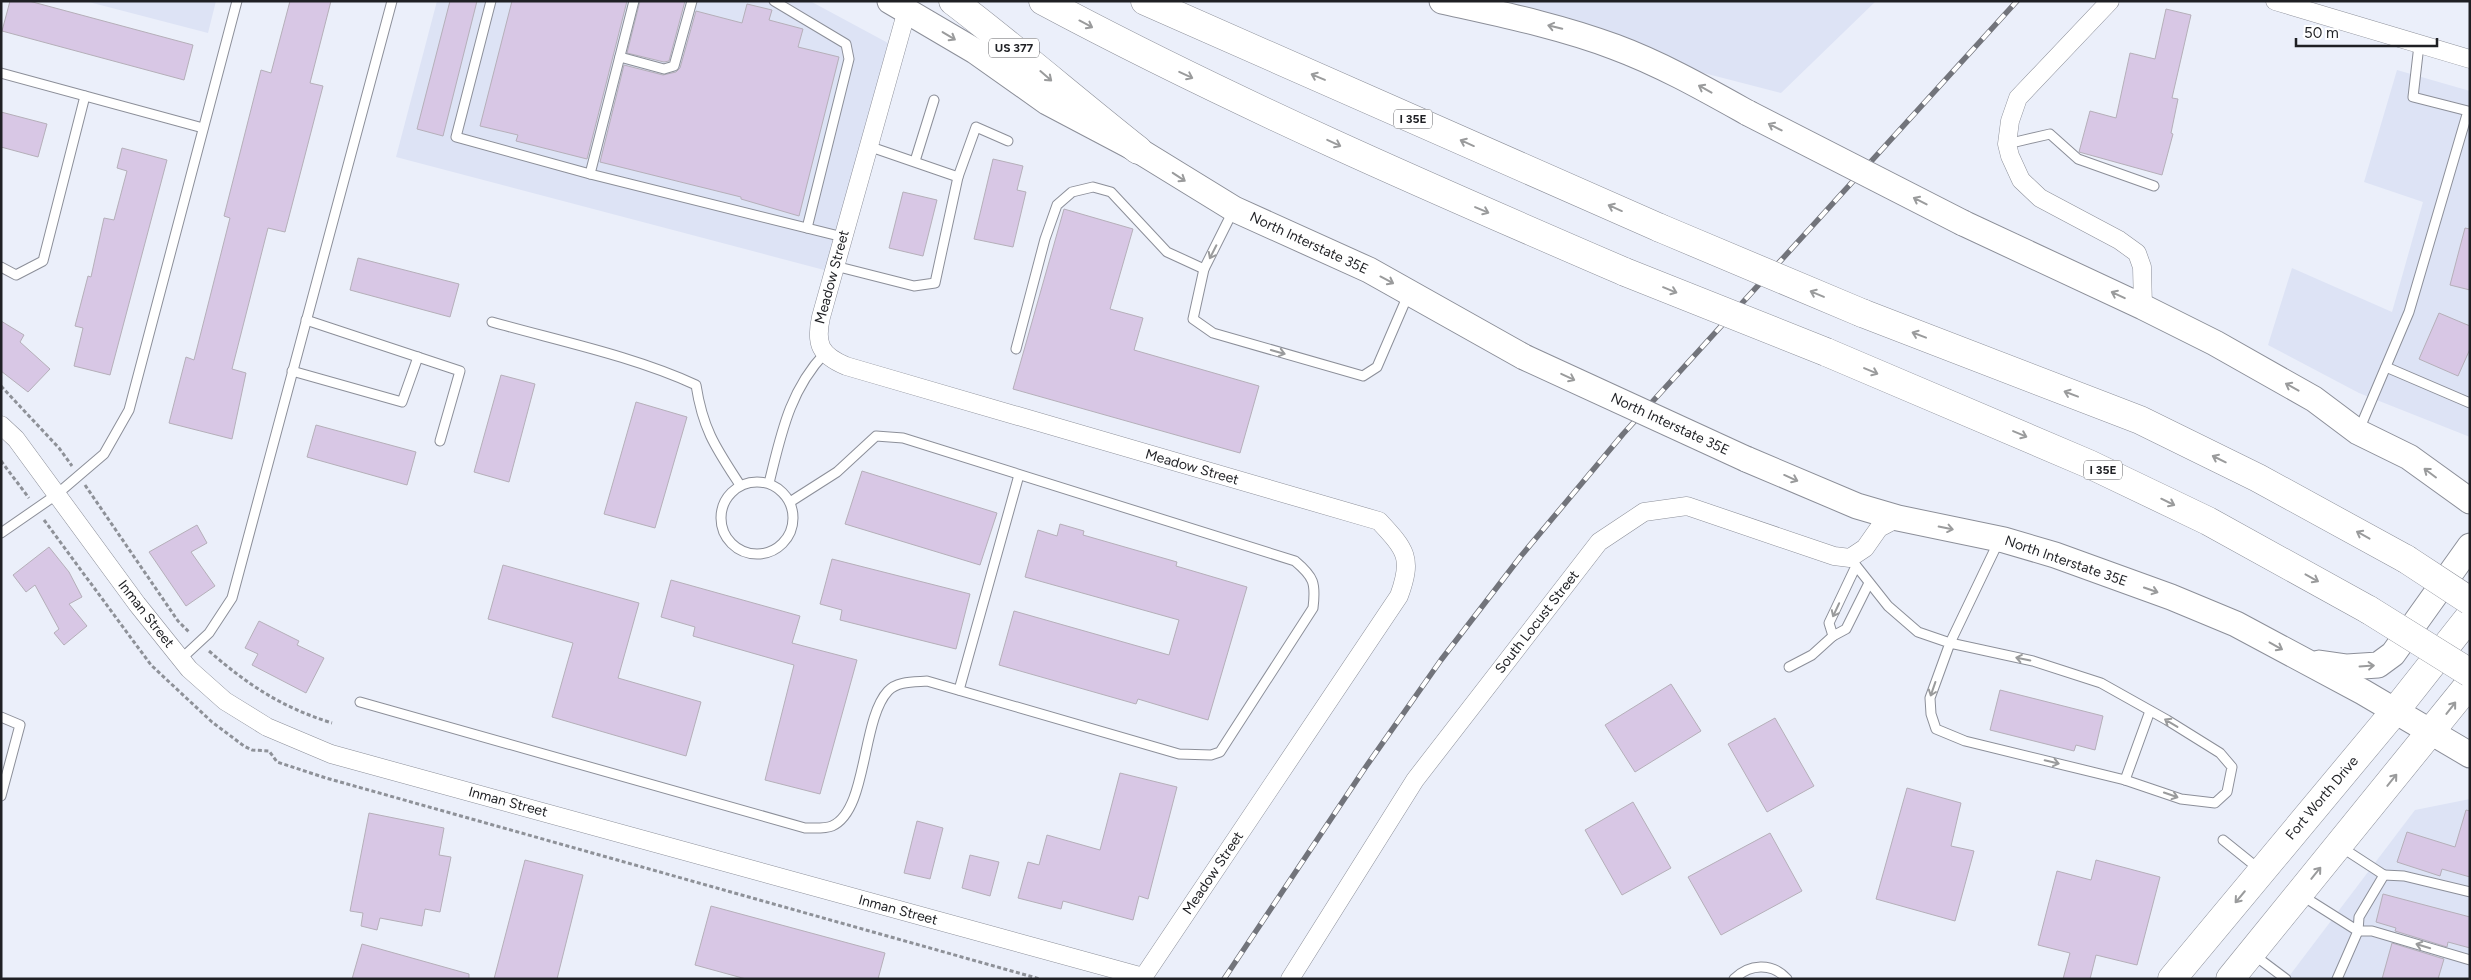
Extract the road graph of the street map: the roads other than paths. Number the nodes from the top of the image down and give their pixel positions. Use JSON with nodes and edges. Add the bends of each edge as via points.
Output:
{"nodes":[{"id":1,"x":238,"y":1,"type":"edge"},
{"id":2,"x":392,"y":1,"type":"edge"},
{"id":3,"x":492,"y":1,"type":"edge"},
{"id":4,"x":634,"y":1,"type":"edge"},
{"id":5,"x":692,"y":1,"type":"edge"},
{"id":6,"x":774,"y":1,"type":"edge"},
{"id":7,"x":953,"y":1,"type":"edge"},
{"id":8,"x":1043,"y":1,"type":"edge"},
{"id":9,"x":1145,"y":1,"type":"edge"},
{"id":10,"x":1442,"y":1,"type":"edge"},
{"id":11,"x":2110,"y":1,"type":"edge"},
{"id":12,"x":2275,"y":1,"type":"edge"},
{"id":13,"x":898,"y":6,"type":"edge"},
{"id":14,"x":2419,"y":45,"type":"junction"},
{"id":15,"x":620,"y":57,"type":"junction"},
{"id":16,"x":2470,"y":59,"type":"edge"},
{"id":17,"x":1,"y":73,"type":"edge"},
{"id":18,"x":85,"y":96,"type":"junction"},
{"id":19,"x":934,"y":100,"type":"dead end"},
{"id":20,"x":203,"y":128,"type":"junction"},
{"id":21,"x":1008,"y":141,"type":"dead end"},
{"id":22,"x":2007,"y":144,"type":"junction"},
{"id":23,"x":868,"y":146,"type":"junction"},
{"id":24,"x":1138,"y":150,"type":"junction"},
{"id":25,"x":915,"y":161,"type":"junction"},
{"id":26,"x":590,"y":174,"type":"junction"},
{"id":27,"x":958,"y":177,"type":"junction"},
{"id":28,"x":2154,"y":186,"type":"dead end"},
{"id":29,"x":1234,"y":209,"type":"junction"},
{"id":30,"x":807,"y":228,"type":"junction"},
{"id":31,"x":843,"y":237,"type":"junction"},
{"id":32,"x":835,"y":266,"type":"junction"},
{"id":33,"x":1,"y":267,"type":"edge"},
{"id":34,"x":1204,"y":269,"type":"junction"},
{"id":35,"x":1413,"y":294,"type":"junction"},
{"id":36,"x":2144,"y":307,"type":"junction"},
{"id":37,"x":306,"y":320,"type":"junction"},
{"id":38,"x":492,"y":322,"type":"dead end"},
{"id":39,"x":1016,"y":349,"type":"dead end"},
{"id":40,"x":825,"y":353,"type":"junction"},
{"id":41,"x":418,"y":357,"type":"junction"},
{"id":42,"x":2386,"y":367,"type":"junction"},
{"id":43,"x":292,"y":371,"type":"junction"},
{"id":44,"x":2470,"y":402,"type":"edge"},
{"id":45,"x":1,"y":425,"type":"edge"},
{"id":46,"x":2358,"y":432,"type":"junction"},
{"id":47,"x":440,"y":441,"type":"dead end"},
{"id":48,"x":1019,"y":475,"type":"junction"},
{"id":49,"x":768,"y":484,"type":"junction"},
{"id":50,"x":740,"y":486,"type":"junction"},
{"id":51,"x":56,"y":495,"type":"junction"},
{"id":52,"x":2463,"y":497,"type":"edge"},
{"id":53,"x":790,"y":502,"type":"junction"},
{"id":54,"x":1898,"y":518,"type":"junction"},
{"id":55,"x":2470,"y":518,"type":"edge"},
{"id":56,"x":1,"y":533,"type":"edge"},
{"id":57,"x":2004,"y":540,"type":"junction"},
{"id":58,"x":2470,"y":546,"type":"edge"},
{"id":59,"x":1853,"y":562,"type":"junction"},
{"id":60,"x":1869,"y":583,"type":"junction"},
{"id":61,"x":2470,"y":601,"type":"edge"},
{"id":62,"x":2470,"y":616,"type":"edge"},
{"id":63,"x":1833,"y":636,"type":"junction"},
{"id":64,"x":1950,"y":643,"type":"junction"},
{"id":65,"x":182,"y":659,"type":"junction"},
{"id":66,"x":2302,"y":660,"type":"junction"},
{"id":67,"x":1789,"y":667,"type":"dead end"},
{"id":68,"x":2470,"y":673,"type":"edge"},
{"id":69,"x":2470,"y":683,"type":"edge"},
{"id":70,"x":960,"y":690,"type":"junction"},
{"id":71,"x":360,"y":702,"type":"dead end"},
{"id":72,"x":2150,"y":711,"type":"junction"},
{"id":73,"x":2395,"y":711,"type":"junction"},
{"id":74,"x":1,"y":717,"type":"edge"},
{"id":75,"x":2431,"y":732,"type":"junction"},
{"id":76,"x":2470,"y":755,"type":"edge"},
{"id":77,"x":2125,"y":780,"type":"junction"},
{"id":78,"x":1,"y":796,"type":"edge"},
{"id":79,"x":2223,"y":840,"type":"dead end"},
{"id":80,"x":2339,"y":846,"type":"junction"},
{"id":81,"x":2262,"y":871,"type":"junction"},
{"id":82,"x":2384,"y":875,"type":"junction"},
{"id":83,"x":2470,"y":892,"type":"edge"},
{"id":84,"x":2299,"y":894,"type":"junction"},
{"id":85,"x":2358,"y":931,"type":"junction"},
{"id":86,"x":2252,"y":953,"type":"junction"},
{"id":87,"x":2470,"y":960,"type":"edge"},
{"id":88,"x":1142,"y":978,"type":"edge"},
{"id":89,"x":1290,"y":979,"type":"edge"},
{"id":90,"x":1734,"y":979,"type":"edge"},
{"id":91,"x":1787,"y":979,"type":"edge"},
{"id":92,"x":2172,"y":979,"type":"edge"},
{"id":93,"x":2230,"y":979,"type":"edge"},
{"id":94,"x":2286,"y":979,"type":"edge"},
{"id":95,"x":2337,"y":979,"type":"edge"}],
"edges":[{"from":1,"to":20,"type":"lane"},
{"from":2,"to":37,"type":"lane"},
{"from":3,"to":26,"type":"lane","via":[[456,137]]},
{"from":4,"to":15,"type":"lane"},
{"from":5,"to":15,"type":"lane","via":[[674,66],[664,69]]},
{"from":6,"to":30,"type":"lane","via":[[846,44],[850,59]]},
{"from":7,"to":24,"type":"main road","number":"US 377","one_way":true},
{"from":8,"to":68,"type":"main road","number":"I 35E","one_way":true,"bridge":true,"via":[[1142,54],[1442,193],[2090,464],[2208,521],[2370,610]]},
{"from":61,"to":9,"type":"main road","number":"I 35E","one_way":true,"bridge":true,"via":[[2406,559],[2258,478],[2140,420],[1862,313],[1660,228]]},
{"from":36,"to":10,"type":"main road","one_way":true,"bridge":true,"via":[[1963,223],[1695,84],[1616,47],[1560,28]]},
{"from":11,"to":22,"type":"street","via":[[2018,98]]},
{"from":12,"to":14,"type":"street"},
{"from":13,"to":23,"type":"street","name":"Meadow Street"},
{"from":13,"to":24,"type":"main road","name":"North Interstate 35E","one_way":true,"via":[[975,51],[1047,102]]},
{"from":14,"to":16,"type":"street"},
{"from":14,"to":42,"type":"lane","via":[[2413,97],[2468,111],[2410,312]]},
{"from":15,"to":26,"type":"lane"},
{"from":17,"to":18,"type":"lane"},
{"from":18,"to":20,"type":"lane"},
{"from":18,"to":33,"type":"lane","via":[[43,261],[16,275]]},
{"from":19,"to":25,"type":"lane"},
{"from":20,"to":51,"type":"lane","via":[[129,410],[104,454]]},
{"from":21,"to":27,"type":"lane","via":[[976,127]]},
{"from":22,"to":28,"type":"lane","via":[[2050,134],[2078,159]]},
{"from":22,"to":36,"type":"street","via":[[2021,180],[2040,198],[2120,240],[2137,253],[2142,267]]},
{"from":23,"to":25,"type":"lane"},
{"from":23,"to":31,"type":"street","name":"Meadow Street"},
{"from":24,"to":29,"type":"main road","name":"North Interstate 35E","number":"US 377","one_way":true},
{"from":25,"to":27,"type":"lane"},
{"from":26,"to":30,"type":"lane"},
{"from":27,"to":32,"type":"lane","via":[[935,283],[914,286]]},
{"from":29,"to":34,"type":"lane","one_way":true},
{"from":29,"to":35,"type":"main road","name":"North Interstate 35E","number":"US 377","one_way":true,"via":[[1369,270]]},
{"from":30,"to":31,"type":"lane"},
{"from":31,"to":32,"type":"street","name":"Meadow Street"},
{"from":32,"to":40,"type":"street","name":"Meadow Street","via":[[817,334]]},
{"from":34,"to":35,"type":"lane","one_way":true,"via":[[1193,319],[1213,333],[1364,376],[1377,367],[1405,302]]},
{"from":34,"to":39,"type":"lane","via":[[1167,252],[1111,192],[1093,186],[1072,192],[1057,205],[1048,230]]},
{"from":35,"to":54,"type":"main road","name":"North Interstate 35E","number":"US 377","one_way":true,"bridge":true,"via":[[1524,357],[1746,459],[1857,506]]},
{"from":46,"to":36,"type":"main road","one_way":true,"via":[[2314,399]]},
{"from":37,"to":41,"type":"lane"},
{"from":37,"to":43,"type":"lane"},
{"from":38,"to":50,"type":"lane","via":[[606,354],[696,384],[701,413],[712,440]]},
{"from":40,"to":49,"type":"lane","via":[[806,377],[787,412]]},
{"from":40,"to":88,"type":"street","name":"Meadow Street","via":[[846,366],[1379,521],[1401,544],[1408,572],[1399,596]]},
{"from":41,"to":43,"type":"lane","via":[[402,402]]},
{"from":41,"to":47,"type":"lane","via":[[460,371]]},
{"from":42,"to":44,"type":"lane"},
{"from":42,"to":46,"type":"lane"},
{"from":43,"to":65,"type":"lane","via":[[232,598],[209,633]]},
{"from":45,"to":51,"type":"street","name":"Inman Street","via":[[16,439]]},
{"from":52,"to":46,"type":"main road","one_way":true,"via":[[2409,457]]},
{"from":48,"to":53,"type":"lane","via":[[903,438],[876,436],[837,472]]},
{"from":48,"to":70,"type":"lane"},
{"from":48,"to":70,"type":"lane","via":[[1294,561],[1310,574],[1315,589],[1313,608],[1220,752],[1211,755],[1179,754]]},
{"from":49,"to":50,"type":"lane","via":[[754,482]]},
{"from":49,"to":53,"type":"lane","via":[[781,490]]},
{"from":50,"to":53,"type":"lane","via":[[729,494],[722,507],[720,521],[724,535],[733,546],[746,553],[760,555],[785,542],[792,530],[794,516]]},
{"from":51,"to":56,"type":"lane"},
{"from":51,"to":65,"type":"street","name":"Inman Street"},
{"from":52,"to":55,"type":"main road"},
{"from":54,"to":57,"type":"main road","name":"North Interstate 35E","number":"US 377","one_way":true},
{"from":54,"to":59,"type":"street","via":[[1879,528]]},
{"from":57,"to":64,"type":"lane","via":[[1995,549]]},
{"from":57,"to":66,"type":"main road","name":"North Interstate 35E","number":"US 377","one_way":true,"via":[[2171,597],[2236,624]]},
{"from":66,"to":58,"type":"main road","one_way":true,"via":[[2347,667],[2378,665],[2393,654]]},
{"from":59,"to":60,"type":"lane"},
{"from":59,"to":63,"type":"lane","one_way":true,"via":[[1829,623]]},
{"from":59,"to":89,"type":"street","name":"South Locust Street","via":[[1686,506],[1644,512],[1599,542],[1415,780]]},
{"from":60,"to":63,"type":"lane","via":[[1846,629]]},
{"from":60,"to":64,"type":"lane","via":[[1888,606],[1918,632]]},
{"from":62,"to":73,"type":"main road","name":"Fort Worth Drive"},
{"from":63,"to":67,"type":"lane","via":[[1812,655]]},
{"from":72,"to":64,"type":"lane","one_way":true,"via":[[2101,683],[2033,661]]},
{"from":64,"to":77,"type":"lane","one_way":true,"via":[[1930,698],[1936,729],[1965,742]]},
{"from":65,"to":88,"type":"street","name":"Inman Street","via":[[233,706],[267,728],[331,754]]},
{"from":66,"to":73,"type":"main road","name":"North Interstate 35E","number":"US 377"},
{"from":75,"to":69,"type":"main road","one_way":true},
{"from":70,"to":71,"type":"lane","via":[[927,681],[904,682],[888,691],[878,708],[853,800],[843,817],[831,827],[805,828]]},
{"from":72,"to":77,"type":"lane"},
{"from":77,"to":72,"type":"lane","one_way":true,"via":[[2181,798],[2215,803],[2227,792],[2232,768],[2220,753]]},
{"from":73,"to":75,"type":"main road","name":"North Interstate 35E","number":"US 377"},
{"from":73,"to":81,"type":"main road","name":"Fort Worth Drive"},
{"from":74,"to":78,"type":"lane","via":[[20,724]]},
{"from":75,"to":76,"type":"main road","name":"North Interstate 35E"},
{"from":80,"to":75,"type":"main road","one_way":true},
{"from":79,"to":81,"type":"lane"},
{"from":80,"to":82,"type":"lane"},
{"from":84,"to":80,"type":"main road","one_way":true},
{"from":81,"to":92,"type":"main road","name":"Fort Worth Drive","one_way":true},
{"from":82,"to":83,"type":"lane","via":[[2404,876]]},
{"from":82,"to":85,"type":"lane","via":[[2359,918]]},
{"from":84,"to":85,"type":"lane"},
{"from":84,"to":86,"type":"main road"},
{"from":87,"to":85,"type":"lane","one_way":true,"via":[[2372,931]]},
{"from":85,"to":95,"type":"lane"},
{"from":86,"to":93,"type":"main road"},
{"from":86,"to":94,"type":"lane"},
{"from":90,"to":91,"type":"lane","via":[[1744,971],[1765,966]]}]}
